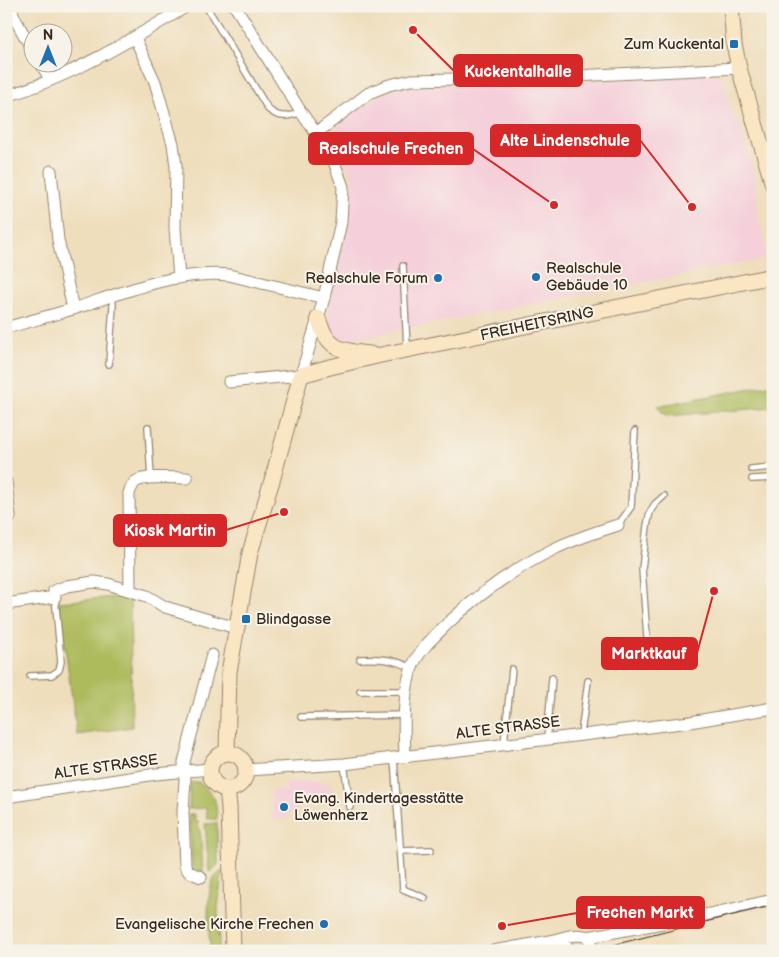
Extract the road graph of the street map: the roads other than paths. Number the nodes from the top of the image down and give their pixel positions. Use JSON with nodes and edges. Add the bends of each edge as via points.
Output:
{"nodes":[{"id":1,"x":10,"y":6,"type":"edge"},
{"id":2,"x":187,"y":6,"type":"edge"},
{"id":3,"x":206,"y":6,"type":"edge"},
{"id":4,"x":235,"y":6,"type":"edge"},
{"id":5,"x":731,"y":6,"type":"edge"},
{"id":6,"x":22,"y":32,"type":"edge"},
{"id":7,"x":135,"y":38,"type":"junction"},
{"id":8,"x":739,"y":68,"type":"junction"},
{"id":9,"x":46,"y":72,"type":"edge"},
{"id":10,"x":50,"y":79,"type":"junction"},
{"id":11,"x":6,"y":96,"type":"edge"},
{"id":12,"x":301,"y":112,"type":"junction"},
{"id":13,"x":316,"y":133,"type":"junction"},
{"id":14,"x":51,"y":170,"type":"dead end"},
{"id":15,"x":773,"y":185,"type":"edge"},
{"id":16,"x":403,"y":266,"type":"dead end"},
{"id":17,"x":773,"y":276,"type":"edge"},
{"id":18,"x":179,"y":278,"type":"junction"},
{"id":19,"x":112,"y":296,"type":"junction"},
{"id":20,"x":324,"y":298,"type":"junction"},
{"id":21,"x":73,"y":309,"type":"junction"},
{"id":22,"x":318,"y":318,"type":"junction"},
{"id":23,"x":6,"y":328,"type":"edge"},
{"id":24,"x":407,"y":350,"type":"junction"},
{"id":25,"x":381,"y":355,"type":"junction"},
{"id":26,"x":109,"y":364,"type":"dead end"},
{"id":27,"x":302,"y":375,"type":"junction"},
{"id":28,"x":229,"y":382,"type":"dead end"},
{"id":29,"x":148,"y":427,"type":"dead end"},
{"id":30,"x":635,"y":431,"type":"dead end"},
{"id":31,"x":773,"y":467,"type":"edge"},
{"id":32,"x":751,"y":469,"type":"dead end"},
{"id":33,"x":151,"y":478,"type":"junction"},
{"id":34,"x":187,"y":478,"type":"dead end"},
{"id":35,"x":773,"y":478,"type":"edge"},
{"id":36,"x":752,"y":479,"type":"dead end"},
{"id":37,"x":6,"y":482,"type":"edge"},
{"id":38,"x":664,"y":496,"type":"dead end"},
{"id":39,"x":6,"y":518,"type":"edge"},
{"id":40,"x":618,"y":524,"type":"joint"},
{"id":41,"x":130,"y":590,"type":"junction"},
{"id":42,"x":55,"y":597,"type":"junction"},
{"id":43,"x":6,"y":604,"type":"edge"},
{"id":44,"x":236,"y":628,"type":"junction"},
{"id":45,"x":646,"y":637,"type":"dead end"},
{"id":46,"x":212,"y":655,"type":"dead end"},
{"id":47,"x":360,"y":659,"type":"dead end"},
{"id":48,"x":412,"y":668,"type":"junction"},
{"id":49,"x":512,"y":669,"type":"dead end"},
{"id":50,"x":30,"y":676,"type":"dead end"},
{"id":51,"x":552,"y":678,"type":"dead end"},
{"id":52,"x":588,"y":681,"type":"dead end"},
{"id":53,"x":360,"y":691,"type":"dead end"},
{"id":54,"x":407,"y":692,"type":"junction"},
{"id":55,"x":773,"y":708,"type":"edge"},
{"id":56,"x":405,"y":715,"type":"junction"},
{"id":57,"x":301,"y":717,"type":"dead end"},
{"id":58,"x":581,"y":734,"type":"junction"},
{"id":59,"x":547,"y":738,"type":"junction"},
{"id":60,"x":504,"y":743,"type":"junction"},
{"id":61,"x":227,"y":753,"type":"junction"},
{"id":62,"x":399,"y":757,"type":"junction"},
{"id":63,"x":344,"y":764,"type":"junction"},
{"id":64,"x":210,"y":769,"type":"junction"},
{"id":65,"x":246,"y":770,"type":"junction"},
{"id":66,"x":185,"y":771,"type":"junction"},
{"id":67,"x":227,"y":789,"type":"junction"},
{"id":68,"x":6,"y":796,"type":"edge"},
{"id":69,"x":350,"y":807,"type":"dead end"},
{"id":70,"x":431,"y":850,"type":"dead end"},
{"id":71,"x":400,"y":851,"type":"junction"},
{"id":72,"x":202,"y":878,"type":"dead end"},
{"id":73,"x":425,"y":898,"type":"dead end"},
{"id":74,"x":773,"y":900,"type":"edge"},
{"id":75,"x":588,"y":937,"type":"junction"},
{"id":76,"x":556,"y":940,"type":"junction"},
{"id":77,"x":234,"y":948,"type":"edge"},
{"id":78,"x":493,"y":951,"type":"edge"},
{"id":79,"x":574,"y":951,"type":"edge"},
{"id":80,"x":588,"y":951,"type":"edge"}],
"edges":[{"from":1,"to":6,"type":"street"},
{"from":2,"to":7,"type":"street"},
{"from":3,"to":12,"type":"lane","via":[[268,109],[275,115],[290,116]]},
{"from":4,"to":12,"type":"street"},
{"from":5,"to":8,"type":"main road"},
{"from":7,"to":10,"type":"street"},
{"from":7,"to":18,"type":"street","via":[[155,82],[173,144]]},
{"from":8,"to":13,"type":"street","via":[[411,80],[369,93]]},
{"from":8,"to":15,"type":"main road"},
{"from":9,"to":10,"type":"street"},
{"from":10,"to":11,"type":"street"},
{"from":12,"to":13,"type":"street"},
{"from":13,"to":20,"type":"street","via":[[332,156],[343,187],[341,222]]},
{"from":14,"to":21,"type":"street","via":[[58,240]]},
{"from":16,"to":24,"type":"lane"},
{"from":17,"to":24,"type":"main road","name":"FREIHEITSRING"},
{"from":18,"to":19,"type":"street"},
{"from":18,"to":20,"type":"street","via":[[229,275]]},
{"from":19,"to":21,"type":"street"},
{"from":19,"to":26,"type":"lane"},
{"from":20,"to":22,"type":"street"},
{"from":21,"to":23,"type":"street"},
{"from":22,"to":25,"type":"main road","via":[[331,345],[338,349]]},
{"from":22,"to":27,"type":"street"},
{"from":24,"to":25,"type":"main road","name":"FREIHEITSRING"},
{"from":25,"to":27,"type":"main road","name":"FREIHEITSRING"},
{"from":27,"to":28,"type":"street"},
{"from":27,"to":44,"type":"main road","via":[[250,553]]},
{"from":29,"to":33,"type":"lane"},
{"from":30,"to":40,"type":"lane","via":[[630,507]]},
{"from":31,"to":32,"type":"lane"},
{"from":33,"to":34,"type":"street"},
{"from":33,"to":41,"type":"street","via":[[136,482],[129,493]]},
{"from":35,"to":36,"type":"lane"},
{"from":37,"to":39,"type":"street","via":[[10,517]]},
{"from":38,"to":45,"type":"lane","via":[[650,512],[647,526],[642,569]]},
{"from":40,"to":48,"type":"street","via":[[554,550],[505,578],[437,634]]},
{"from":41,"to":42,"type":"street","via":[[94,582],[54,590]]},
{"from":41,"to":44,"type":"street","via":[[165,607]]},
{"from":42,"to":43,"type":"street"},
{"from":42,"to":50,"type":"lane","via":[[62,662],[52,675]]},
{"from":44,"to":61,"type":"main road","via":[[229,672]]},
{"from":46,"to":66,"type":"street","via":[[184,762]]},
{"from":47,"to":48,"type":"lane","via":[[382,658]]},
{"from":48,"to":54,"type":"street"},
{"from":49,"to":60,"type":"lane"},
{"from":51,"to":59,"type":"lane"},
{"from":52,"to":58,"type":"lane"},
{"from":53,"to":54,"type":"lane"},
{"from":54,"to":56,"type":"street"},
{"from":55,"to":58,"type":"street","name":"ALTE STRASSE","via":[[690,722]]},
{"from":56,"to":57,"type":"lane"},
{"from":56,"to":62,"type":"street"},
{"from":58,"to":59,"type":"street","name":"ALTE STRASSE"},
{"from":59,"to":60,"type":"street","name":"ALTE STRASSE"},
{"from":60,"to":62,"type":"street","name":"ALTE STRASSE"},
{"from":61,"to":64,"type":"main road","via":[[218,756]]},
{"from":61,"to":65,"type":"main road","via":[[240,758]]},
{"from":62,"to":63,"type":"street","name":"ALTE STRASSE"},
{"from":62,"to":71,"type":"lane"},
{"from":63,"to":65,"type":"street","name":"ALTE STRASSE"},
{"from":63,"to":69,"type":"lane"},
{"from":64,"to":66,"type":"street","name":"ALTE STRASSE"},
{"from":64,"to":67,"type":"main road","via":[[216,785]]},
{"from":65,"to":67,"type":"main road","via":[[239,786]]},
{"from":66,"to":68,"type":"street","name":"ALTE STRASSE"},
{"from":66,"to":72,"type":"street","via":[[185,866],[189,872]]},
{"from":67,"to":77,"type":"main road"},
{"from":70,"to":71,"type":"lane"},
{"from":71,"to":73,"type":"lane","via":[[403,889]]},
{"from":74,"to":75,"type":"street"},
{"from":75,"to":76,"type":"street","via":[[578,935]]},
{"from":75,"to":80,"type":"street","via":[[591,943]]},
{"from":76,"to":78,"type":"street"},
{"from":76,"to":79,"type":"street"}]}
